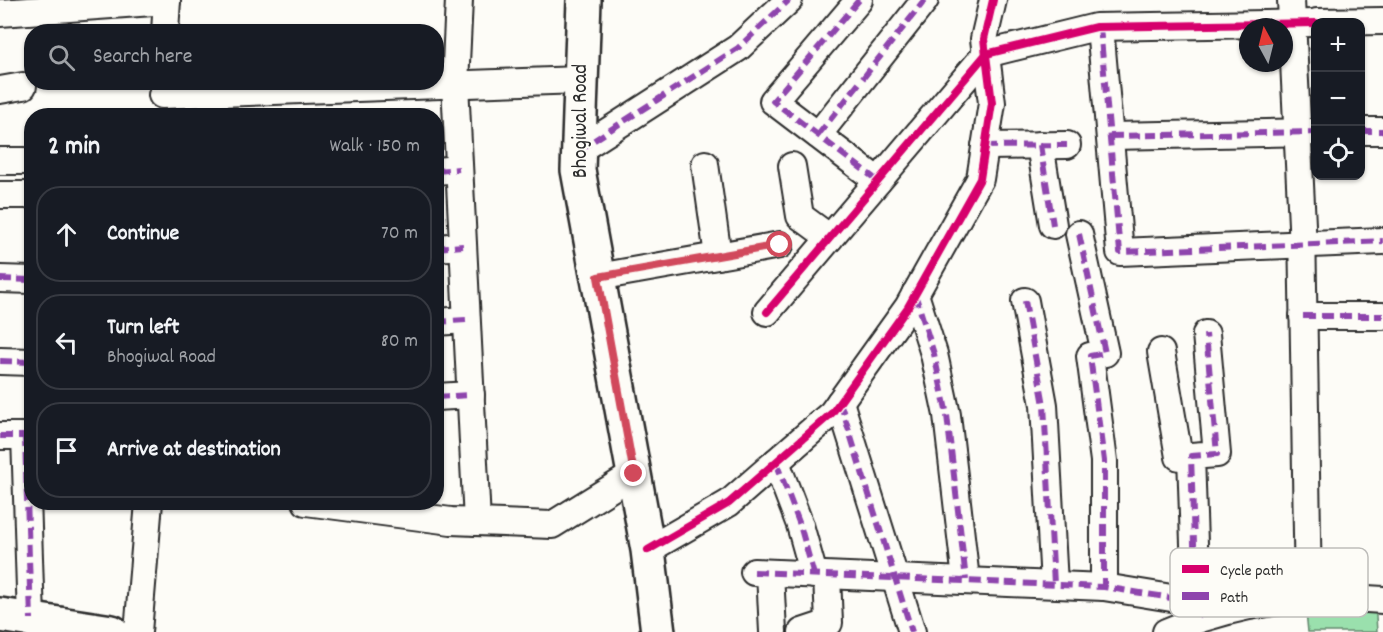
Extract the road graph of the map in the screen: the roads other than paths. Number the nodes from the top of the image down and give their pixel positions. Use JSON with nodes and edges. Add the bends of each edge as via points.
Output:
{"nodes":[{"id":1,"x":459,"y":0,"type":"edge"},
{"id":2,"x":584,"y":0,"type":"edge"},
{"id":3,"x":789,"y":0,"type":"edge"},
{"id":4,"x":859,"y":0,"type":"edge"},
{"id":5,"x":925,"y":0,"type":"edge"},
{"id":6,"x":993,"y":0,"type":"edge"},
{"id":7,"x":167,"y":1,"type":"edge"},
{"id":8,"x":0,"y":13,"type":"edge"},
{"id":9,"x":1304,"y":17,"type":"edge"},
{"id":10,"x":1383,"y":21,"type":"edge"},
{"id":11,"x":166,"y":24,"type":"edge"},
{"id":12,"x":1100,"y":27,"type":"junction"},
{"id":13,"x":986,"y":54,"type":"junction"},
{"id":14,"x":581,"y":80,"type":"junction"},
{"id":15,"x":455,"y":84,"type":"junction"},
{"id":16,"x":444,"y":85,"type":"edge"},
{"id":17,"x":329,"y":90,"type":"edge"},
{"id":18,"x":162,"y":98,"type":"edge"},
{"id":19,"x":1365,"y":131,"type":"edge"},
{"id":20,"x":1383,"y":131,"type":"edge"},
{"id":21,"x":1307,"y":132,"type":"edge"},
{"id":22,"x":818,"y":135,"type":"junction"},
{"id":23,"x":1110,"y":136,"type":"junction"},
{"id":24,"x":1040,"y":145,"type":"junction"},
{"id":25,"x":1067,"y":145,"type":"dead end"},
{"id":26,"x":985,"y":146,"type":"junction"},
{"id":27,"x":579,"y":150,"type":"junction"},
{"id":28,"x":705,"y":164,"type":"dead end"},
{"id":29,"x":792,"y":166,"type":"dead end"},
{"id":30,"x":448,"y":170,"type":"edge"},
{"id":31,"x":878,"y":181,"type":"junction"},
{"id":32,"x":0,"y":195,"type":"edge"},
{"id":33,"x":24,"y":195,"type":"edge"},
{"id":34,"x":1053,"y":225,"type":"dead end"},
{"id":35,"x":1079,"y":234,"type":"dead end"},
{"id":36,"x":830,"y":238,"type":"junction"},
{"id":37,"x":1383,"y":241,"type":"edge"},
{"id":38,"x":1302,"y":243,"type":"junction"},
{"id":39,"x":780,"y":245,"type":"dead end"},
{"id":40,"x":463,"y":246,"type":"junction"},
{"id":41,"x":444,"y":247,"type":"edge"},
{"id":42,"x":718,"y":256,"type":"junction"},
{"id":43,"x":598,"y":277,"type":"junction"},
{"id":44,"x":0,"y":279,"type":"edge"},
{"id":45,"x":24,"y":280,"type":"edge"},
{"id":46,"x":915,"y":294,"type":"junction"},
{"id":47,"x":1025,"y":302,"type":"dead end"},
{"id":48,"x":767,"y":312,"type":"dead end"},
{"id":49,"x":1303,"y":316,"type":"junction"},
{"id":50,"x":1383,"y":316,"type":"edge"},
{"id":51,"x":466,"y":320,"type":"junction"},
{"id":52,"x":444,"y":321,"type":"edge"},
{"id":53,"x":1206,"y":334,"type":"dead end"},
{"id":54,"x":1161,"y":352,"type":"dead end"},
{"id":55,"x":0,"y":361,"type":"edge"},
{"id":56,"x":24,"y":362,"type":"edge"},
{"id":57,"x":471,"y":395,"type":"junction"},
{"id":58,"x":444,"y":397,"type":"edge"},
{"id":59,"x":840,"y":402,"type":"junction"},
{"id":60,"x":19,"y":436,"type":"edge"},
{"id":61,"x":1191,"y":456,"type":"junction"},
{"id":62,"x":776,"y":462,"type":"junction"},
{"id":63,"x":634,"y":474,"type":"junction"},
{"id":64,"x":148,"y":510,"type":"edge"},
{"id":65,"x":367,"y":510,"type":"edge"},
{"id":66,"x":477,"y":522,"type":"junction"},
{"id":67,"x":1196,"y":548,"type":"edge"},
{"id":68,"x":1307,"y":548,"type":"edge"},
{"id":69,"x":648,"y":550,"type":"junction"},
{"id":70,"x":820,"y":576,"type":"junction"},
{"id":71,"x":895,"y":580,"type":"junction"},
{"id":72,"x":966,"y":580,"type":"junction"},
{"id":73,"x":1054,"y":584,"type":"junction"},
{"id":74,"x":1104,"y":587,"type":"junction"},
{"id":75,"x":1368,"y":599,"type":"edge"},
{"id":76,"x":1383,"y":600,"type":"edge"},
{"id":77,"x":1170,"y":603,"type":"edge"},
{"id":78,"x":15,"y":617,"type":"edge"},
{"id":79,"x":1188,"y":617,"type":"edge"},
{"id":80,"x":112,"y":632,"type":"edge"},
{"id":81,"x":138,"y":632,"type":"edge"},
{"id":82,"x":658,"y":632,"type":"edge"},
{"id":83,"x":772,"y":632,"type":"edge"},
{"id":84,"x":802,"y":632,"type":"edge"},
{"id":85,"x":912,"y":632,"type":"edge"},
{"id":86,"x":1166,"y":632,"type":"edge"}],
"edges":[{"from":1,"to":15,"type":"street"},
{"from":2,"to":14,"type":"main road","name":"Bhogiwal Road"},
{"from":3,"to":27,"type":"street","via":[[738,48]]},
{"from":4,"to":22,"type":"street","via":[[773,101]]},
{"from":5,"to":22,"type":"street"},
{"from":6,"to":13,"type":"street","via":[[984,39]]},
{"from":7,"to":8,"type":"street"},
{"from":7,"to":11,"type":"street"},
{"from":9,"to":10,"type":"street"},
{"from":9,"to":12,"type":"street"},
{"from":9,"to":21,"type":"street"},
{"from":12,"to":13,"type":"street"},
{"from":12,"to":23,"type":"street"},
{"from":13,"to":26,"type":"street","via":[[992,103]]},
{"from":13,"to":31,"type":"street"},
{"from":14,"to":15,"type":"street"},
{"from":14,"to":27,"type":"main road","name":"Bhogiwal Road"},
{"from":15,"to":16,"type":"street"},
{"from":15,"to":30,"type":"street"},
{"from":17,"to":18,"type":"street"},
{"from":19,"to":20,"type":"street"},
{"from":21,"to":23,"type":"street"},
{"from":21,"to":38,"type":"street"},
{"from":22,"to":31,"type":"street"},
{"from":23,"to":38,"type":"street","via":[[1120,252]]},
{"from":24,"to":25,"type":"street"},
{"from":24,"to":26,"type":"street"},
{"from":24,"to":34,"type":"street"},
{"from":26,"to":46,"type":"street","via":[[980,179]]},
{"from":27,"to":43,"type":"main road","name":"Bhogiwal Road","via":[[578,170]]},
{"from":28,"to":42,"type":"street"},
{"from":29,"to":36,"type":"street","via":[[800,216]]},
{"from":30,"to":40,"type":"street"},
{"from":31,"to":36,"type":"street"},
{"from":32,"to":33,"type":"street"},
{"from":35,"to":74,"type":"street","via":[[1105,353],[1090,356],[1104,461]]},
{"from":36,"to":48,"type":"street"},
{"from":37,"to":38,"type":"street"},
{"from":38,"to":49,"type":"street"},
{"from":39,"to":42,"type":"street"},
{"from":40,"to":41,"type":"street"},
{"from":40,"to":51,"type":"street"},
{"from":42,"to":43,"type":"street"},
{"from":43,"to":63,"type":"main road","name":"Bhogiwal Road"},
{"from":44,"to":45,"type":"street"},
{"from":46,"to":59,"type":"street"},
{"from":46,"to":72,"type":"street","via":[[934,354],[947,415]]},
{"from":47,"to":73,"type":"street","via":[[1044,405]]},
{"from":49,"to":50,"type":"street"},
{"from":49,"to":68,"type":"street"},
{"from":51,"to":52,"type":"street"},
{"from":51,"to":57,"type":"street"},
{"from":53,"to":61,"type":"street","via":[[1217,454]]},
{"from":54,"to":61,"type":"street","via":[[1179,457]]},
{"from":55,"to":56,"type":"street"},
{"from":57,"to":58,"type":"street"},
{"from":57,"to":66,"type":"street"},
{"from":59,"to":62,"type":"street"},
{"from":59,"to":71,"type":"street"},
{"from":60,"to":78,"type":"street"},
{"from":61,"to":67,"type":"street"},
{"from":62,"to":69,"type":"street","via":[[729,503]]},
{"from":62,"to":70,"type":"street"},
{"from":63,"to":66,"type":"street","via":[[552,525]]},
{"from":63,"to":69,"type":"main road","name":"Bhogiwal Road"},
{"from":64,"to":81,"type":"street"},
{"from":65,"to":66,"type":"street"},
{"from":69,"to":82,"type":"main road","name":"Bhogiwal Road"},
{"from":70,"to":71,"type":"street"},
{"from":70,"to":83,"type":"street","via":[[762,573]]},
{"from":70,"to":84,"type":"street","via":[[829,623]]},
{"from":71,"to":72,"type":"street"},
{"from":71,"to":85,"type":"street"},
{"from":72,"to":73,"type":"street"},
{"from":73,"to":74,"type":"street"},
{"from":74,"to":77,"type":"street"},
{"from":75,"to":76,"type":"street"},
{"from":78,"to":80,"type":"main road"},
{"from":79,"to":86,"type":"street"}]}
